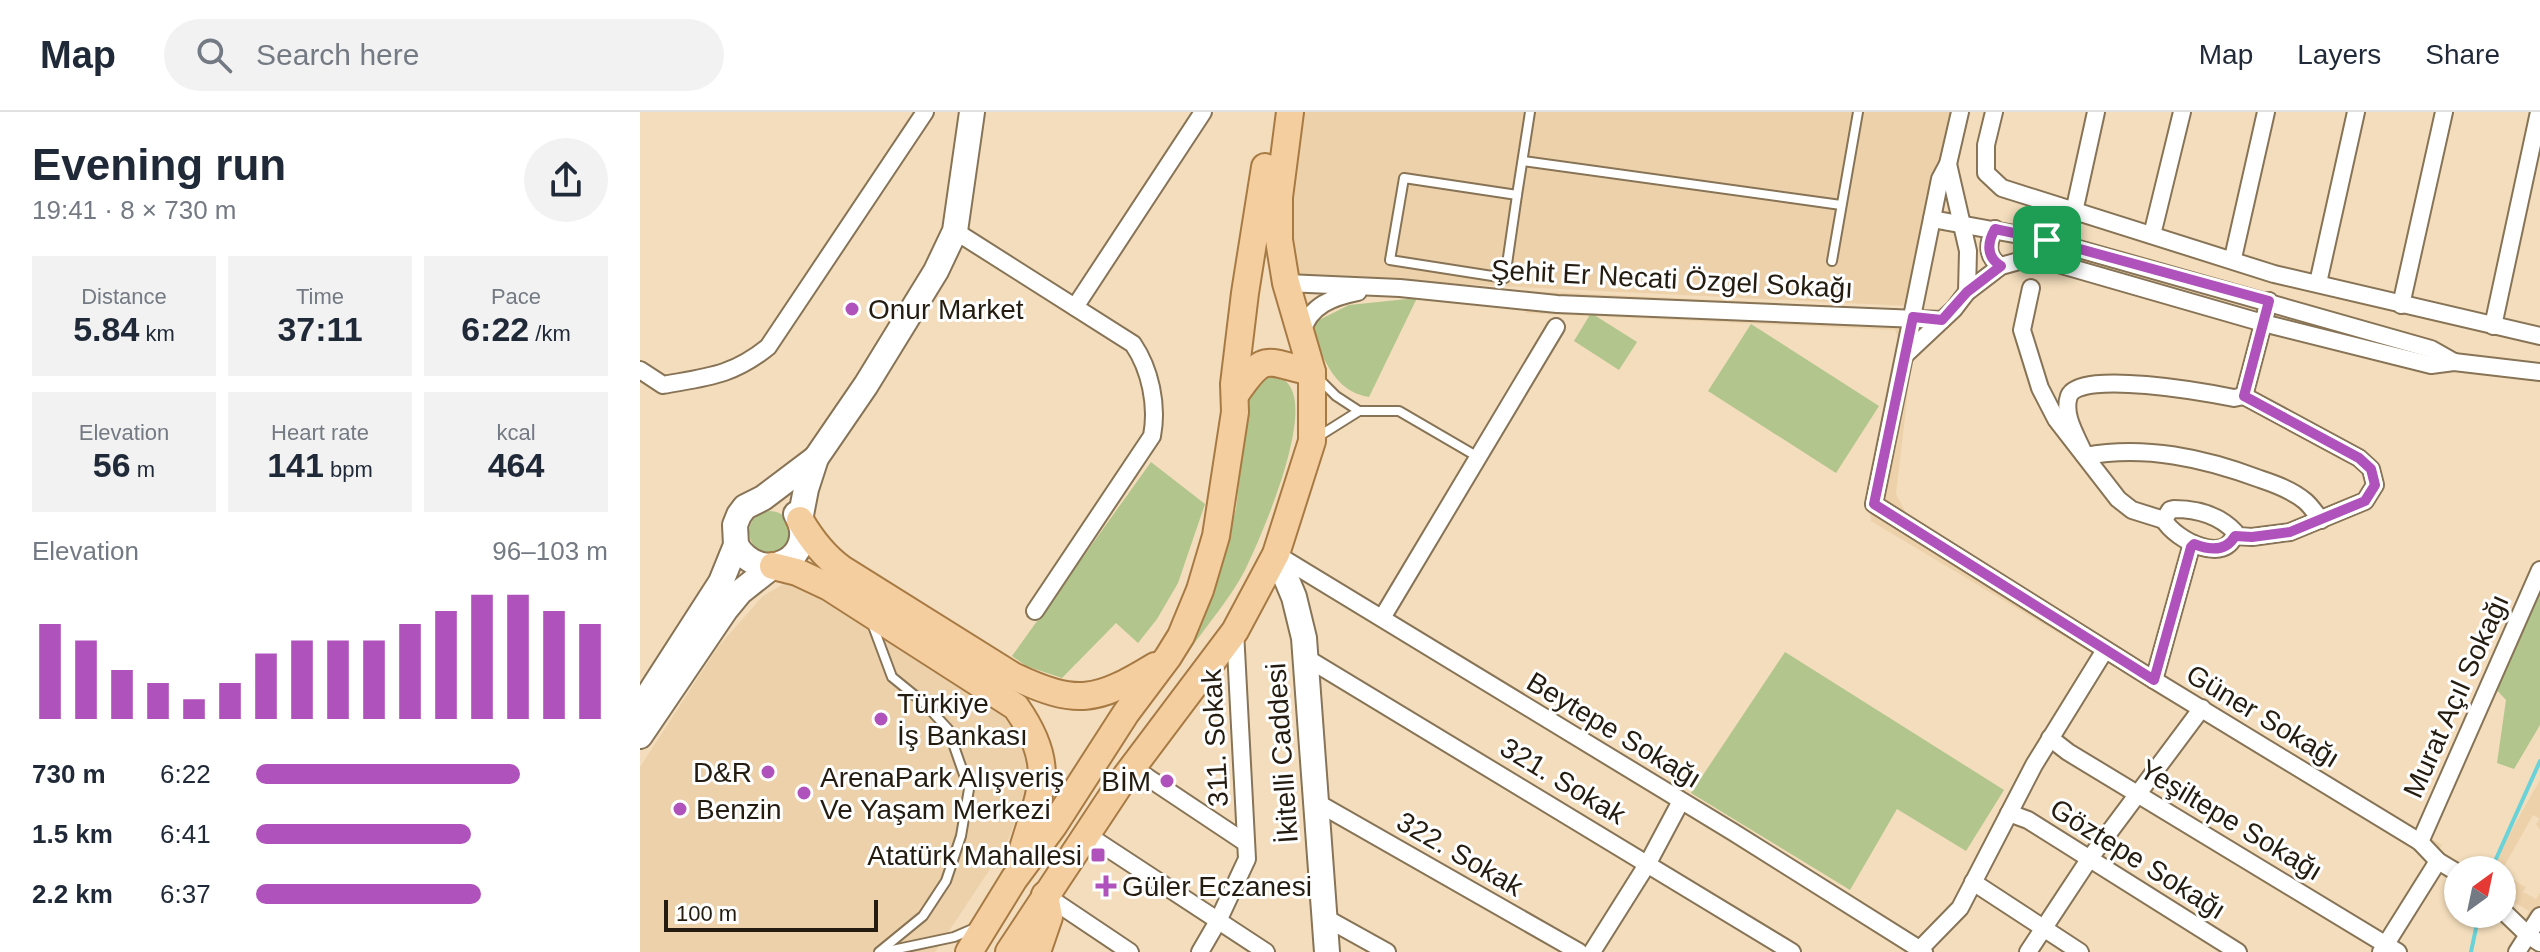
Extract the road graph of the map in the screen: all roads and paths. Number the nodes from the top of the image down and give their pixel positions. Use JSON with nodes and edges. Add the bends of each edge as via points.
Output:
{"nodes":[{"id":1,"x":925,"y":112,"type":"edge"},
{"id":2,"x":972,"y":112,"type":"edge"},
{"id":3,"x":1203,"y":112,"type":"edge"},
{"id":4,"x":1272,"y":112,"type":"edge"},
{"id":5,"x":1290,"y":112,"type":"edge"},
{"id":6,"x":1530,"y":112,"type":"edge"},
{"id":7,"x":1858,"y":112,"type":"edge"},
{"id":8,"x":1960,"y":112,"type":"edge"},
{"id":9,"x":1994,"y":112,"type":"edge"},
{"id":10,"x":2096,"y":112,"type":"edge"},
{"id":11,"x":2182,"y":112,"type":"edge"},
{"id":12,"x":2266,"y":112,"type":"edge"},
{"id":13,"x":2356,"y":112,"type":"edge"},
{"id":14,"x":2444,"y":112,"type":"edge"},
{"id":15,"x":2539,"y":112,"type":"edge"},
{"id":16,"x":1523,"y":161,"type":"junction"},
{"id":17,"x":2534,"y":163,"type":"edge"},
{"id":18,"x":1948,"y":164,"type":"junction"},
{"id":19,"x":1517,"y":195,"type":"junction"},
{"id":20,"x":1841,"y":205,"type":"junction"},
{"id":21,"x":2074,"y":212,"type":"junction"},
{"id":22,"x":1932,"y":219,"type":"junction"},
{"id":23,"x":1960,"y":222,"type":"junction"},
{"id":24,"x":1995,"y":229,"type":"junction"},
{"id":25,"x":955,"y":231,"type":"junction"},
{"id":26,"x":2152,"y":235,"type":"junction"},
{"id":27,"x":2233,"y":258,"type":"junction"},
{"id":28,"x":1832,"y":261,"type":"dead end"},
{"id":29,"x":2001,"y":266,"type":"junction"},
{"id":30,"x":1286,"y":283,"type":"junction"},
{"id":31,"x":2318,"y":283,"type":"junction"},
{"id":32,"x":1400,"y":288,"type":"junction"},
{"id":33,"x":2031,"y":288,"type":"dead end"},
{"id":34,"x":1967,"y":292,"type":"junction"},
{"id":35,"x":2269,"y":301,"type":"junction"},
{"id":36,"x":2401,"y":305,"type":"junction"},
{"id":37,"x":1075,"y":307,"type":"junction"},
{"id":38,"x":1913,"y":317,"type":"junction"},
{"id":39,"x":1942,"y":320,"type":"junction"},
{"id":40,"x":2263,"y":323,"type":"junction"},
{"id":41,"x":2493,"y":326,"type":"junction"},
{"id":42,"x":1556,"y":327,"type":"dead end"},
{"id":43,"x":1302,"y":332,"type":"junction"},
{"id":44,"x":2540,"y":336,"type":"edge"},
{"id":45,"x":1905,"y":355,"type":"junction"},
{"id":46,"x":2454,"y":362,"type":"junction"},
{"id":47,"x":640,"y":370,"type":"edge"},
{"id":48,"x":1312,"y":372,"type":"junction"},
{"id":49,"x":2540,"y":372,"type":"edge"},
{"id":50,"x":1235,"y":395,"type":"junction"},
{"id":51,"x":2244,"y":396,"type":"junction"},
{"id":52,"x":1359,"y":411,"type":"junction"},
{"id":53,"x":1312,"y":441,"type":"junction"},
{"id":54,"x":2085,"y":456,"type":"junction"},
{"id":55,"x":1479,"y":457,"type":"junction"},
{"id":56,"x":816,"y":458,"type":"junction"},
{"id":57,"x":763,"y":498,"type":"junction"},
{"id":58,"x":800,"y":520,"type":"junction"},
{"id":59,"x":2164,"y":520,"type":"junction"},
{"id":60,"x":2321,"y":520,"type":"junction"},
{"id":61,"x":2235,"y":536,"type":"junction"},
{"id":62,"x":2194,"y":544,"type":"junction"},
{"id":63,"x":736,"y":545,"type":"junction"},
{"id":64,"x":1276,"y":554,"type":"junction"},
{"id":65,"x":773,"y":566,"type":"junction"},
{"id":66,"x":2540,"y":570,"type":"edge"},
{"id":67,"x":1035,"y":611,"type":"dead end"},
{"id":68,"x":869,"y":614,"type":"junction"},
{"id":69,"x":1382,"y":618,"type":"junction"},
{"id":70,"x":1235,"y":631,"type":"junction"},
{"id":71,"x":2105,"y":650,"type":"junction"},
{"id":72,"x":1168,"y":657,"type":"junction"},
{"id":73,"x":1305,"y":657,"type":"junction"},
{"id":74,"x":2154,"y":680,"type":"junction"},
{"id":75,"x":640,"y":708,"type":"edge"},
{"id":76,"x":2202,"y":708,"type":"junction"},
{"id":77,"x":640,"y":736,"type":"edge"},
{"id":78,"x":2050,"y":738,"type":"junction"},
{"id":79,"x":1132,"y":767,"type":"junction"},
{"id":80,"x":2139,"y":794,"type":"junction"},
{"id":81,"x":1681,"y":801,"type":"junction"},
{"id":82,"x":1316,"y":802,"type":"junction"},
{"id":83,"x":2009,"y":813,"type":"junction"},
{"id":84,"x":1086,"y":834,"type":"junction"},
{"id":85,"x":2420,"y":842,"type":"junction"},
{"id":86,"x":1246,"y":843,"type":"junction"},
{"id":87,"x":2090,"y":858,"type":"junction"},
{"id":88,"x":2438,"y":861,"type":"junction"},
{"id":89,"x":1648,"y":863,"type":"junction"},
{"id":90,"x":2444,"y":865,"type":"edge"},
{"id":91,"x":1014,"y":879,"type":"junction"},
{"id":92,"x":1973,"y":882,"type":"junction"},
{"id":93,"x":1045,"y":895,"type":"junction"},
{"id":94,"x":2540,"y":916,"type":"edge"},
{"id":95,"x":1324,"y":917,"type":"junction"},
{"id":96,"x":1218,"y":921,"type":"junction"},
{"id":97,"x":987,"y":923,"type":"junction"},
{"id":98,"x":2516,"y":923,"type":"edge"},
{"id":99,"x":2043,"y":928,"type":"junction"},
{"id":100,"x":2534,"y":939,"type":"edge"},
{"id":101,"x":1922,"y":950,"type":"edge"},
{"id":102,"x":2388,"y":950,"type":"edge"},
{"id":103,"x":881,"y":952,"type":"edge"},
{"id":104,"x":959,"y":952,"type":"edge"},
{"id":105,"x":969,"y":952,"type":"edge"},
{"id":106,"x":1009,"y":952,"type":"edge"},
{"id":107,"x":1037,"y":952,"type":"edge"},
{"id":108,"x":1130,"y":952,"type":"edge"},
{"id":109,"x":1200,"y":952,"type":"edge"},
{"id":110,"x":1266,"y":952,"type":"edge"},
{"id":111,"x":1327,"y":952,"type":"edge"},
{"id":112,"x":1387,"y":952,"type":"edge"},
{"id":113,"x":1579,"y":952,"type":"edge"},
{"id":114,"x":1592,"y":952,"type":"edge"},
{"id":115,"x":1792,"y":952,"type":"edge"},
{"id":116,"x":2028,"y":952,"type":"edge"},
{"id":117,"x":2080,"y":952,"type":"edge"},
{"id":118,"x":2238,"y":952,"type":"edge"},
{"id":119,"x":2517,"y":952,"type":"edge"}],
"edges":[{"from":1,"to":47,"type":"street","via":[[768,347],[723,375],[663,385]]},
{"from":2,"to":25,"type":"street"},
{"from":3,"to":37,"type":"street"},
{"from":4,"to":50,"type":"main road"},
{"from":5,"to":30,"type":"main road","via":[[1279,197]]},
{"from":6,"to":16,"type":"lane"},
{"from":7,"to":20,"type":"lane"},
{"from":8,"to":18,"type":"street"},
{"from":9,"to":21,"type":"street","via":[[1986,173],[2002,188]]},
{"from":10,"to":21,"type":"street"},
{"from":11,"to":26,"type":"street"},
{"from":12,"to":27,"type":"street"},
{"from":13,"to":31,"type":"street"},
{"from":14,"to":36,"type":"street"},
{"from":15,"to":17,"type":"street"},
{"from":16,"to":19,"type":"lane"},
{"from":16,"to":20,"type":"lane"},
{"from":17,"to":41,"type":"street"},
{"from":18,"to":22,"type":"street"},
{"from":18,"to":23,"type":"street"},
{"from":19,"to":19,"type":"lane","via":[[1404,178],[1390,260],[1505,278]]},
{"from":20,"to":28,"type":"lane"},
{"from":21,"to":26,"type":"street"},
{"from":22,"to":23,"type":"street"},
{"from":22,"to":38,"type":"street"},
{"from":23,"to":24,"type":"street"},
{"from":23,"to":34,"type":"street","via":[[1968,251]]},
{"from":24,"to":29,"type":"street","via":[[1990,255]]},
{"from":24,"to":35,"type":"street"},
{"from":25,"to":37,"type":"street"},
{"from":25,"to":56,"type":"street","via":[[929,284]]},
{"from":26,"to":27,"type":"street"},
{"from":27,"to":31,"type":"street"},
{"from":29,"to":34,"type":"street"},
{"from":29,"to":40,"type":"street","via":[[2026,259],[2051,262]]},
{"from":30,"to":32,"type":"street"},
{"from":30,"to":43,"type":"main road"},
{"from":31,"to":36,"type":"street"},
{"from":32,"to":38,"type":"street","name":"Şehit Er Necati Özgel Sokağı","via":[[1557,304]]},
{"from":32,"to":43,"type":"street","via":[[1325,302],[1313,310]]},
{"from":33,"to":54,"type":"street","via":[[2022,330],[2040,388]]},
{"from":34,"to":39,"type":"street"},
{"from":35,"to":40,"type":"street"},
{"from":35,"to":46,"type":"street","via":[[2431,349]]},
{"from":36,"to":41,"type":"street"},
{"from":37,"to":67,"type":"street","via":[[1133,344],[1146,363],[1155,420],[1152,436]]},
{"from":38,"to":39,"type":"street","name":"Şehit Er Necati Özgel Sokağı"},
{"from":38,"to":45,"type":"street"},
{"from":39,"to":45,"type":"street"},
{"from":40,"to":46,"type":"street","via":[[2431,365]]},
{"from":40,"to":51,"type":"street"},
{"from":41,"to":44,"type":"street"},
{"from":42,"to":55,"type":"street"},
{"from":43,"to":48,"type":"main road"},
{"from":45,"to":71,"type":"street","name":"Güner Sokağı","via":[[1874,504]]},
{"from":46,"to":49,"type":"street"},
{"from":48,"to":50,"type":"main road","via":[[1263,363]]},
{"from":48,"to":52,"type":"lane"},
{"from":48,"to":53,"type":"main road"},
{"from":50,"to":72,"type":"main road","via":[[1216,536],[1200,590]]},
{"from":51,"to":54,"type":"street","via":[[2142,384],[2078,388],[2069,398],[2068,416]]},
{"from":51,"to":60,"type":"street","via":[[2371,469],[2375,485],[2365,501]]},
{"from":52,"to":53,"type":"lane"},
{"from":52,"to":55,"type":"lane","via":[[1399,411]]},
{"from":53,"to":64,"type":"main road"},
{"from":54,"to":59,"type":"street","via":[[2118,499],[2132,510]]},
{"from":54,"to":60,"type":"street","via":[[2151,452],[2203,460],[2281,486],[2305,501]]},
{"from":55,"to":69,"type":"street"},
{"from":56,"to":57,"type":"street"},
{"from":56,"to":58,"type":"street"},
{"from":57,"to":58,"type":"street","via":[[786,503]]},
{"from":57,"to":63,"type":"street","via":[[739,515]]},
{"from":58,"to":65,"type":"street","via":[[798,550]]},
{"from":58,"to":72,"type":"main road","via":[[842,569],[1037,688],[1088,698],[1119,688]]},
{"from":59,"to":61,"type":"street","via":[[2170,510],[2196,510],[2228,525]]},
{"from":59,"to":62,"type":"street"},
{"from":60,"to":61,"type":"street","via":[[2279,535]]},
{"from":61,"to":62,"type":"street","via":[[2214,549]]},
{"from":62,"to":74,"type":"street"},
{"from":63,"to":65,"type":"street","via":[[751,562]]},
{"from":63,"to":75,"type":"street","via":[[721,582]]},
{"from":64,"to":69,"type":"street","name":"Beytepe Sokağı"},
{"from":64,"to":70,"type":"main road"},
{"from":64,"to":73,"type":"street","name":"İkitelli Caddesi","via":[[1294,597]]},
{"from":65,"to":68,"type":"main road","via":[[815,579]]},
{"from":65,"to":77,"type":"street","via":[[726,609]]},
{"from":66,"to":85,"type":"street","name":"Murat Açıl Sokağı"},
{"from":68,"to":91,"type":"main road","via":[[1016,707],[1033,731],[1042,781]]},
{"from":68,"to":103,"type":"lane","via":[[892,677],[948,729],[969,789],[946,881],[923,916]]},
{"from":69,"to":81,"type":"street","name":"Beytepe Sokağı"},
{"from":70,"to":79,"type":"main road"},
{"from":70,"to":86,"type":"street","name":"311. Sokak"},
{"from":71,"to":74,"type":"street","name":"Güner Sokağı"},
{"from":71,"to":78,"type":"street"},
{"from":72,"to":91,"type":"main road"},
{"from":73,"to":82,"type":"street","name":"İkitelli Caddesi"},
{"from":73,"to":89,"type":"street","name":"321. Sokak"},
{"from":74,"to":76,"type":"street","name":"Güner Sokağı"},
{"from":76,"to":80,"type":"street"},
{"from":76,"to":85,"type":"street","name":"Güner Sokağı"},
{"from":78,"to":80,"type":"street","name":"Yeşiltepe Sokağı"},
{"from":78,"to":83,"type":"street"},
{"from":79,"to":84,"type":"main road"},
{"from":79,"to":86,"type":"street"},
{"from":80,"to":87,"type":"street"},
{"from":80,"to":102,"type":"street","name":"Yeşiltepe Sokağı"},
{"from":81,"to":89,"type":"street"},
{"from":81,"to":101,"type":"street","name":"Beytepe Sokağı"},
{"from":82,"to":95,"type":"street","name":"İkitelli Caddesi"},
{"from":82,"to":113,"type":"street","name":"322. Sokak"},
{"from":83,"to":87,"type":"street","name":"Göztepe Sokağı"},
{"from":83,"to":92,"type":"street"},
{"from":84,"to":93,"type":"main road"},
{"from":84,"to":96,"type":"street"},
{"from":85,"to":88,"type":"street","name":"Güner Sokağı"},
{"from":86,"to":96,"type":"street","name":"311. Sokak","via":[[1247,859]]},
{"from":87,"to":99,"type":"street"},
{"from":87,"to":118,"type":"street","name":"Göztepe Sokağı"},
{"from":88,"to":90,"type":"street","name":"Güner Sokağı"},
{"from":88,"to":102,"type":"street"},
{"from":89,"to":114,"type":"street"},
{"from":89,"to":115,"type":"street","name":"321. Sokak"},
{"from":91,"to":97,"type":"main road"},
{"from":92,"to":99,"type":"street"},
{"from":92,"to":101,"type":"street","via":[[1960,908]]},
{"from":93,"to":106,"type":"main road"},
{"from":93,"to":107,"type":"main road","via":[[1049,917]]},
{"from":93,"to":108,"type":"street"},
{"from":94,"to":100,"type":"street"},
{"from":95,"to":111,"type":"street","name":"İkitelli Caddesi"},
{"from":95,"to":112,"type":"street"},
{"from":96,"to":109,"type":"street","name":"311. Sokak"},
{"from":96,"to":110,"type":"street"},
{"from":97,"to":103,"type":"lane","via":[[954,937]]},
{"from":97,"to":104,"type":"main road"},
{"from":97,"to":105,"type":"main road"},
{"from":98,"to":100,"type":"street"},
{"from":99,"to":116,"type":"street"},
{"from":99,"to":117,"type":"street"},
{"from":100,"to":119,"type":"street"}]}
